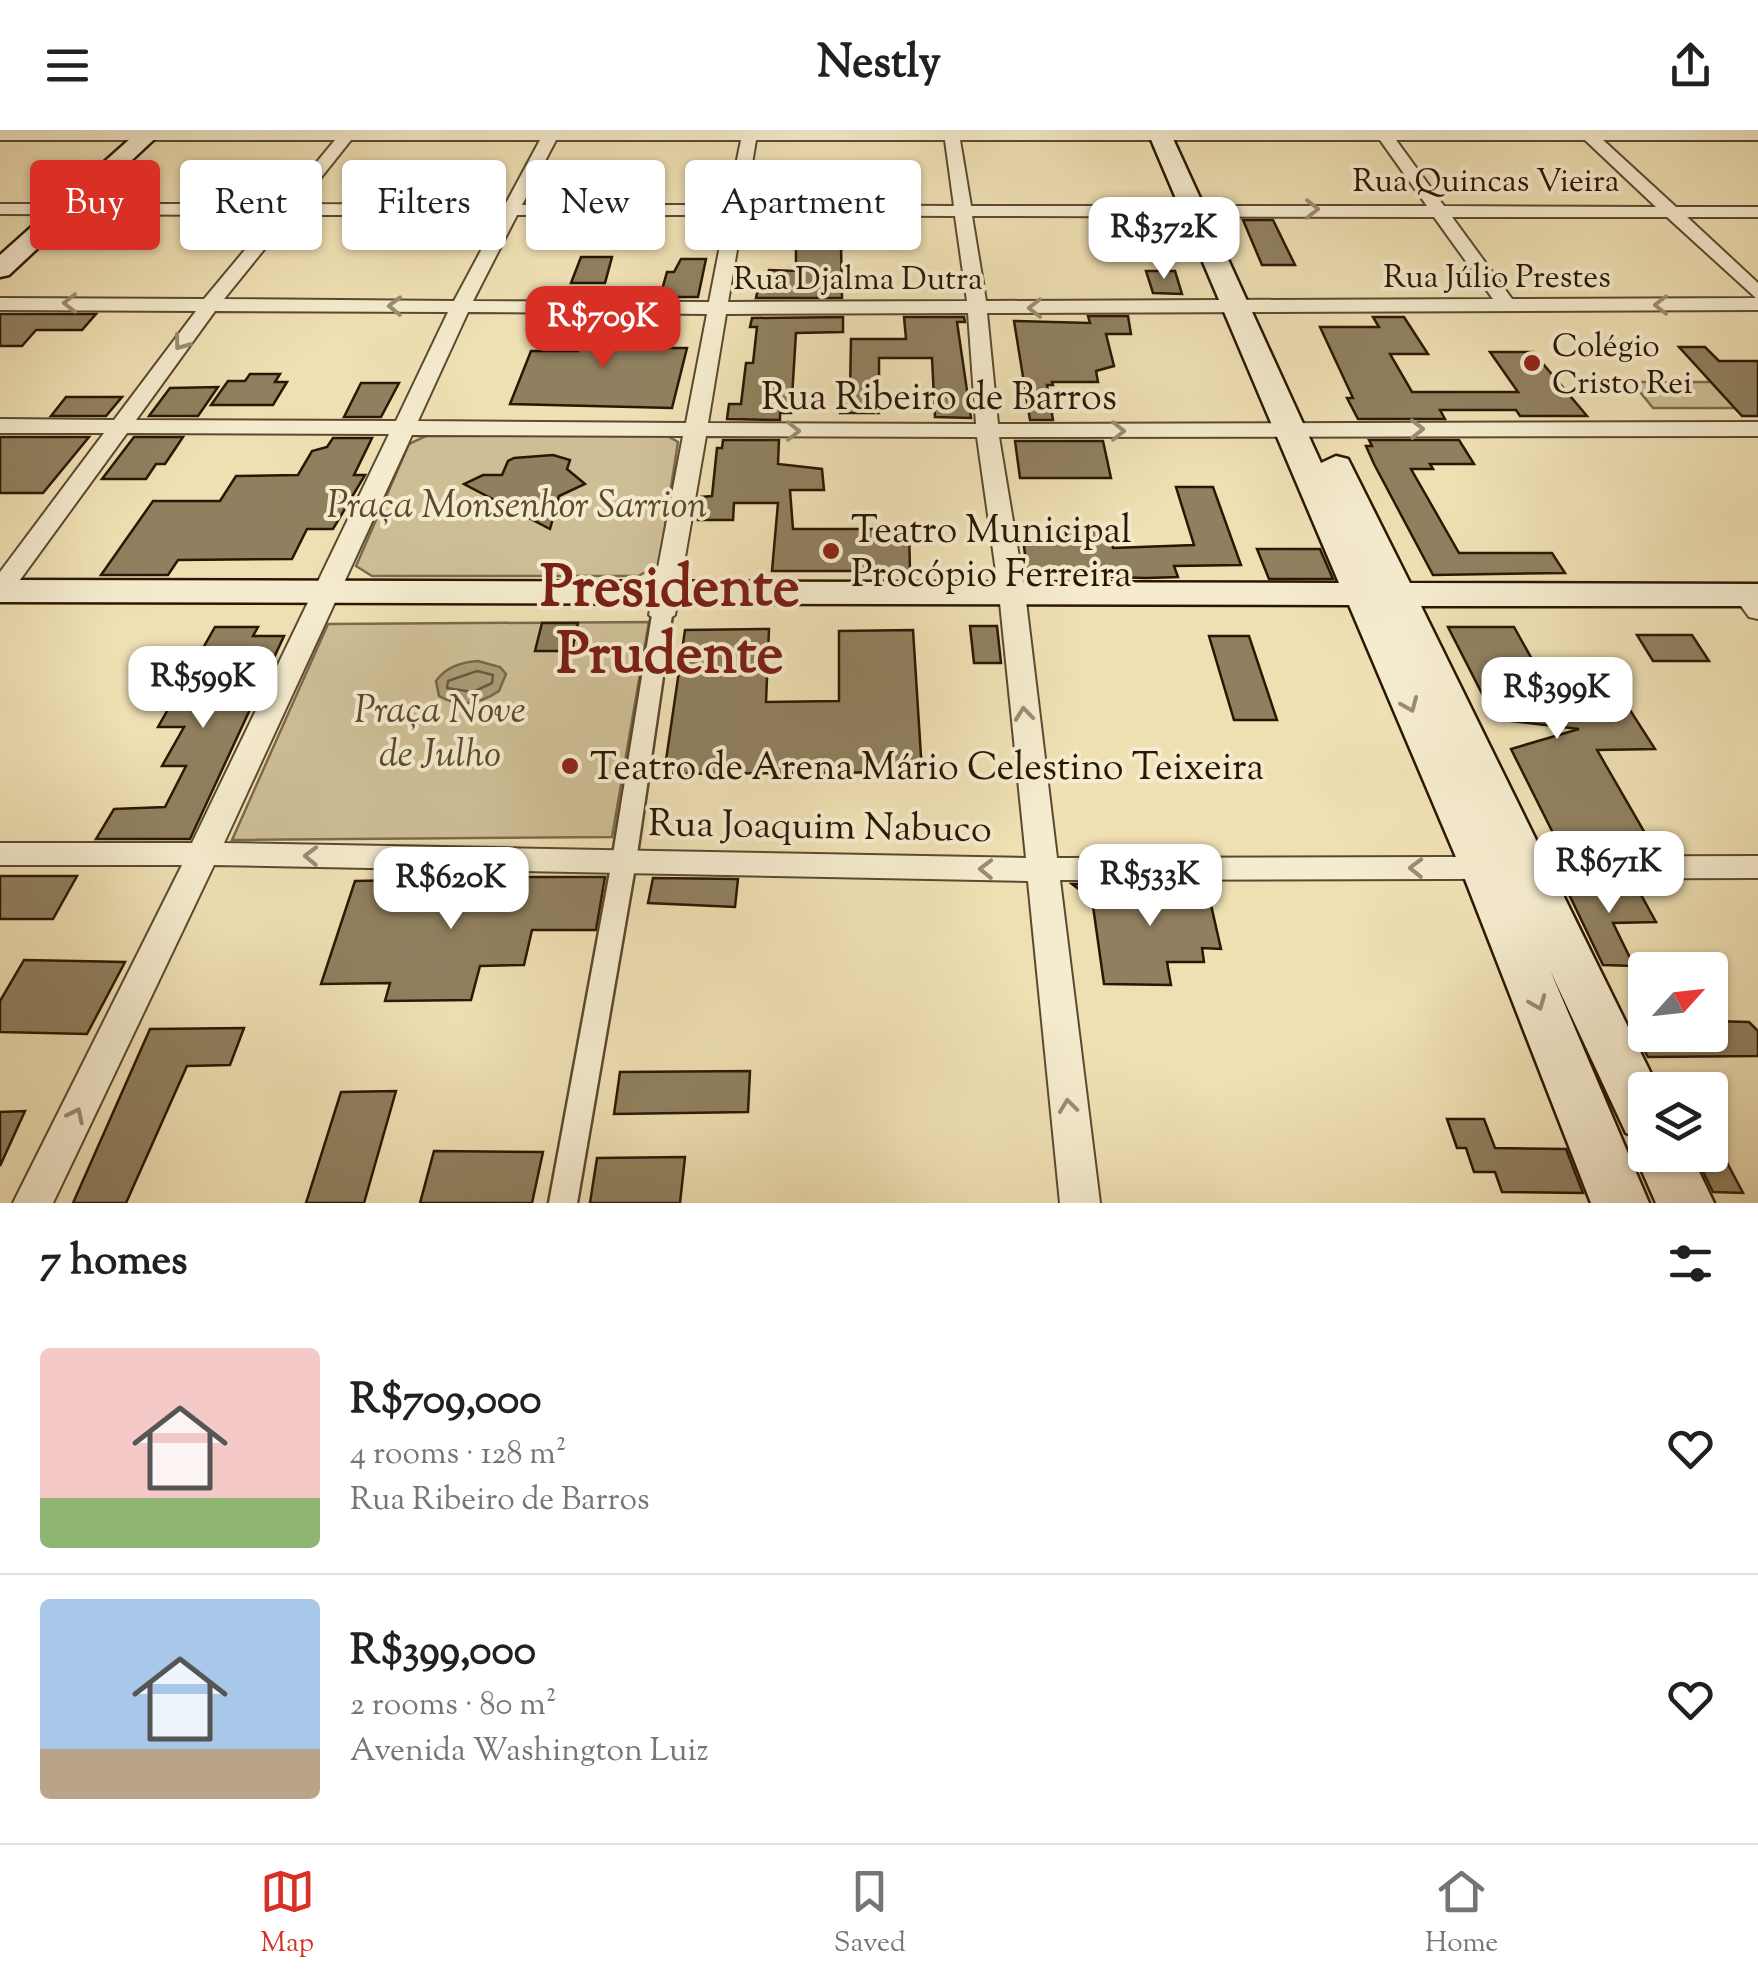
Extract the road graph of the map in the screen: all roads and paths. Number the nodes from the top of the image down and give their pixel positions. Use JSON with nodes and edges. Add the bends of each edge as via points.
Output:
{"nodes":[{"id":1,"x":349,"y":132,"type":"edge"},
{"id":2,"x":552,"y":132,"type":"edge"},
{"id":3,"x":750,"y":132,"type":"edge"},
{"id":4,"x":1169,"y":132,"type":"edge"},
{"id":5,"x":1382,"y":132,"type":"edge"},
{"id":6,"x":1587,"y":132,"type":"edge"},
{"id":7,"x":138,"y":133,"type":"edge"},
{"id":8,"x":951,"y":133,"type":"edge"},
{"id":9,"x":0,"y":135,"type":"edge"},
{"id":10,"x":1758,"y":135,"type":"edge"},
{"id":11,"x":109,"y":160,"type":"edge"},
{"id":12,"x":744,"y":160,"type":"edge"},
{"id":13,"x":322,"y":166,"type":"edge"},
{"id":14,"x":1205,"y":209,"type":"junction"},
{"id":15,"x":1435,"y":209,"type":"junction"},
{"id":16,"x":0,"y":210,"type":"edge"},
{"id":17,"x":30,"y":210,"type":"edge"},
{"id":18,"x":322,"y":210,"type":"edge"},
{"id":19,"x":510,"y":210,"type":"junction"},
{"id":20,"x":921,"y":210,"type":"edge"},
{"id":21,"x":962,"y":210,"type":"junction"},
{"id":22,"x":685,"y":211,"type":"edge"},
{"id":23,"x":1668,"y":212,"type":"junction"},
{"id":24,"x":1758,"y":212,"type":"edge"},
{"id":25,"x":30,"y":226,"type":"edge"},
{"id":26,"x":30,"y":236,"type":"edge"},
{"id":27,"x":0,"y":247,"type":"edge"},
{"id":28,"x":254,"y":250,"type":"edge"},
{"id":29,"x":727,"y":250,"type":"edge"},
{"id":30,"x":0,"y":269,"type":"edge"},
{"id":31,"x":1758,"y":293,"type":"edge"},
{"id":32,"x":212,"y":302,"type":"junction"},
{"id":33,"x":0,"y":304,"type":"edge"},
{"id":34,"x":1758,"y":304,"type":"edge"},
{"id":35,"x":1508,"y":306,"type":"junction"},
{"id":36,"x":977,"y":307,"type":"junction"},
{"id":37,"x":460,"y":308,"type":"junction"},
{"id":38,"x":716,"y":308,"type":"junction"},
{"id":39,"x":1250,"y":308,"type":"junction"},
{"id":40,"x":120,"y":425,"type":"junction"},
{"id":41,"x":406,"y":425,"type":"junction"},
{"id":42,"x":0,"y":426,"type":"edge"},
{"id":43,"x":1758,"y":428,"type":"edge"},
{"id":44,"x":696,"y":430,"type":"junction"},
{"id":45,"x":986,"y":430,"type":"junction"},
{"id":46,"x":1306,"y":431,"type":"junction"},
{"id":47,"x":0,"y":590,"type":"edge"},
{"id":48,"x":320,"y":601,"type":"junction"},
{"id":49,"x":664,"y":604,"type":"junction"},
{"id":50,"x":1013,"y":604,"type":"junction"},
{"id":51,"x":1755,"y":604,"type":"edge"},
{"id":52,"x":1385,"y":605,"type":"junction"},
{"id":53,"x":0,"y":611,"type":"edge"},
{"id":54,"x":0,"y":854,"type":"edge"},
{"id":55,"x":203,"y":854,"type":"junction"},
{"id":56,"x":624,"y":861,"type":"junction"},
{"id":57,"x":1506,"y":868,"type":"junction"},
{"id":58,"x":1758,"y":868,"type":"edge"},
{"id":59,"x":1040,"y":870,"type":"junction"},
{"id":60,"x":1628,"y":1087,"type":"edge"},
{"id":61,"x":1671,"y":1172,"type":"edge"},
{"id":62,"x":33,"y":1203,"type":"edge"},
{"id":63,"x":564,"y":1203,"type":"edge"},
{"id":64,"x":1080,"y":1203,"type":"edge"},
{"id":65,"x":1620,"y":1203,"type":"edge"},
{"id":66,"x":1685,"y":1203,"type":"edge"}],
"edges":[{"from":1,"to":2,"type":"street"},
{"from":1,"to":7,"type":"street"},
{"from":1,"to":13,"type":"street"},
{"from":2,"to":3,"type":"street"},
{"from":2,"to":19,"type":"street"},
{"from":3,"to":8,"type":"street"},
{"from":3,"to":12,"type":"street"},
{"from":4,"to":5,"type":"street"},
{"from":4,"to":8,"type":"street"},
{"from":4,"to":14,"type":"main road"},
{"from":5,"to":6,"type":"street"},
{"from":5,"to":15,"type":"street"},
{"from":6,"to":10,"type":"street"},
{"from":6,"to":23,"type":"street"},
{"from":7,"to":9,"type":"street"},
{"from":7,"to":11,"type":"main road"},
{"from":8,"to":21,"type":"street"},
{"from":14,"to":15,"type":"street","name":"Rua Quincas Vieira","one_way":true},
{"from":14,"to":21,"type":"street","name":"Rua Quincas Vieira"},
{"from":14,"to":39,"type":"main road"},
{"from":15,"to":23,"type":"street","name":"Rua Quincas Vieira"},
{"from":15,"to":35,"type":"street"},
{"from":16,"to":17,"type":"street","name":"Rua Quincas Vieira"},
{"from":18,"to":19,"type":"street","name":"Rua Quincas Vieira"},
{"from":19,"to":22,"type":"street","name":"Rua Quincas Vieira"},
{"from":19,"to":37,"type":"street"},
{"from":20,"to":21,"type":"street","name":"Rua Quincas Vieira"},
{"from":21,"to":36,"type":"street"},
{"from":23,"to":24,"type":"street","name":"Rua Quincas Vieira"},
{"from":23,"to":31,"type":"street"},
{"from":25,"to":27,"type":"main road"},
{"from":26,"to":30,"type":"main road"},
{"from":28,"to":32,"type":"street"},
{"from":29,"to":38,"type":"street"},
{"from":32,"to":33,"type":"street","name":"Rua Djalma Dutra","one_way":true},
{"from":37,"to":32,"type":"street","name":"Rua Djalma Dutra","one_way":true},
{"from":32,"to":40,"type":"street","one_way":true},
{"from":34,"to":35,"type":"street","name":"Rua Júlio Prestes","one_way":true},
{"from":35,"to":39,"type":"street","name":"Rua Júlio Prestes"},
{"from":36,"to":38,"type":"street","name":"Rua Djalma Dutra"},
{"from":39,"to":36,"type":"street","name":"Rua Djalma Dutra","one_way":true},
{"from":36,"to":45,"type":"street"},
{"from":37,"to":38,"type":"street","name":"Rua Djalma Dutra"},
{"from":37,"to":41,"type":"street"},
{"from":38,"to":44,"type":"street"},
{"from":39,"to":46,"type":"main road"},
{"from":40,"to":41,"type":"street","name":"Rua Ribeiro de Barros"},
{"from":40,"to":42,"type":"street","name":"Rua Ribeiro de Barros"},
{"from":40,"to":47,"type":"street"},
{"from":41,"to":44,"type":"street","name":"Rua Ribeiro de Barros"},
{"from":41,"to":48,"type":"street"},
{"from":46,"to":43,"type":"street","name":"Rua Ribeiro de Barros","one_way":true},
{"from":44,"to":45,"type":"street","name":"Rua Ribeiro de Barros","one_way":true},
{"from":44,"to":49,"type":"street"},
{"from":45,"to":46,"type":"street","name":"Rua Ribeiro de Barros","one_way":true},
{"from":45,"to":50,"type":"street"},
{"from":46,"to":52,"type":"main road"},
{"from":47,"to":48,"type":"main road"},
{"from":48,"to":49,"type":"main road"},
{"from":48,"to":53,"type":"main road"},
{"from":48,"to":55,"type":"street"},
{"from":49,"to":50,"type":"main road"},
{"from":49,"to":56,"type":"street"},
{"from":50,"to":52,"type":"main road"},
{"from":59,"to":50,"type":"street","one_way":true},
{"from":51,"to":52,"type":"main road"},
{"from":52,"to":57,"type":"main road"},
{"from":54,"to":55,"type":"street","name":"Rua Joaquim Nabuco"},
{"from":56,"to":55,"type":"street","name":"Rua Joaquim Nabuco","one_way":true},
{"from":62,"to":55,"type":"street","one_way":true},
{"from":59,"to":56,"type":"street","name":"Rua Joaquim Nabuco","one_way":true},
{"from":56,"to":63,"type":"street"},
{"from":57,"to":58,"type":"street","name":"Rua Joaquim Nabuco"},
{"from":57,"to":59,"type":"street","name":"Rua Joaquim Nabuco","one_way":true},
{"from":57,"to":60,"type":"main road"},
{"from":57,"to":65,"type":"main road","one_way":true},
{"from":64,"to":59,"type":"street","one_way":true},
{"from":61,"to":66,"type":"main road"}]}
